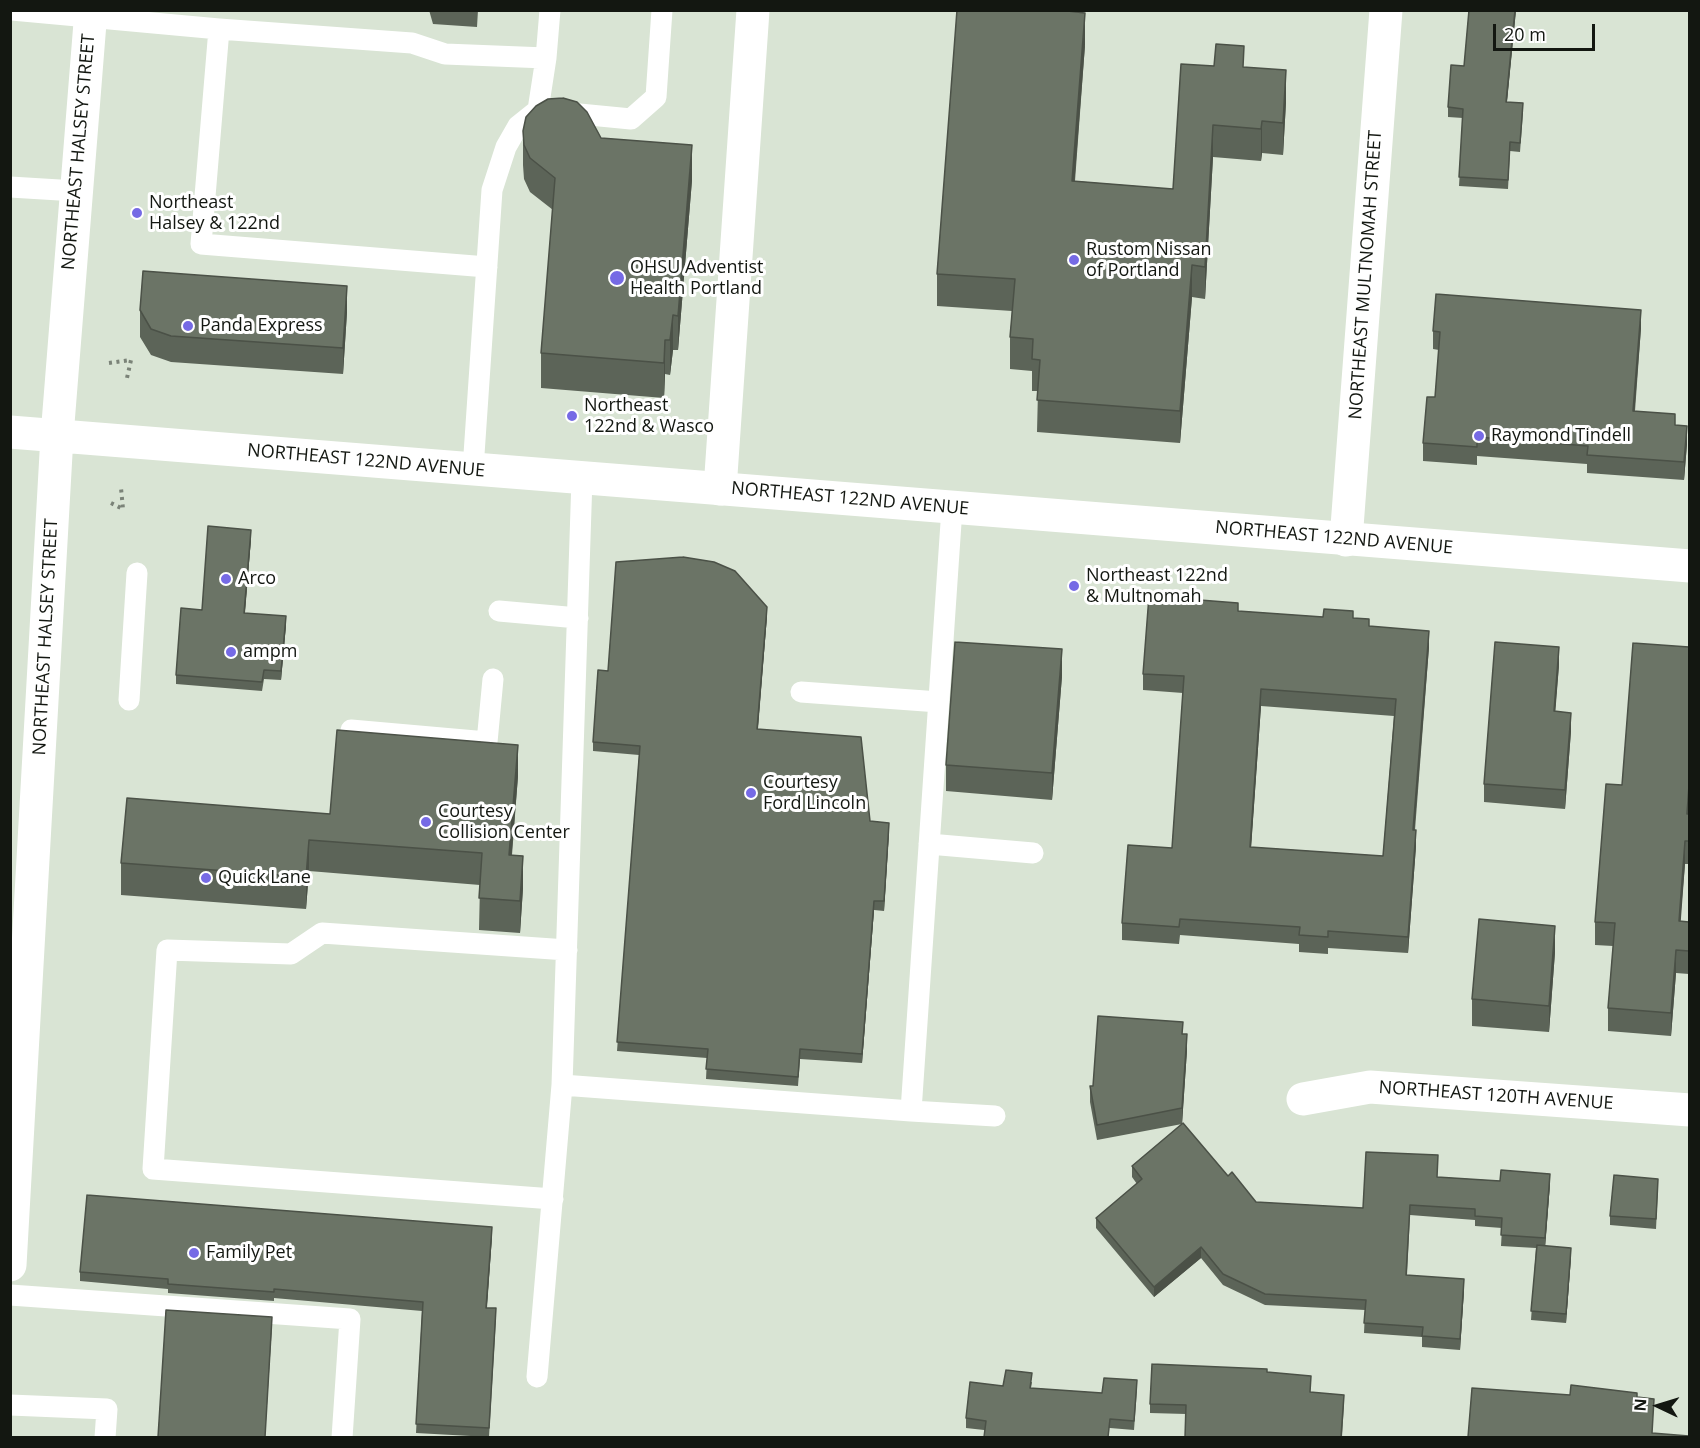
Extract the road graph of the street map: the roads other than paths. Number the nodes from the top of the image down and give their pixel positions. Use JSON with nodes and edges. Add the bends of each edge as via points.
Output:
{"nodes":[{"id":1,"x":12,"y":10,"type":"edge"},
{"id":2,"x":550,"y":10,"type":"edge"},
{"id":3,"x":662,"y":10,"type":"edge"},
{"id":4,"x":753,"y":10,"type":"edge"},
{"id":5,"x":1386,"y":10,"type":"edge"},
{"id":6,"x":90,"y":14,"type":"edge"},
{"id":7,"x":219,"y":29,"type":"junction"},
{"id":8,"x":546,"y":57,"type":"junction"},
{"id":9,"x":538,"y":110,"type":"junction"},
{"id":10,"x":10,"y":187,"type":"edge"},
{"id":11,"x":76,"y":191,"type":"junction"},
{"id":12,"x":487,"y":267,"type":"junction"},
{"id":13,"x":10,"y":432,"type":"edge"},
{"id":14,"x":57,"y":436,"type":"junction"},
{"id":15,"x":473,"y":469,"type":"junction"},
{"id":16,"x":582,"y":478,"type":"junction"},
{"id":17,"x":720,"y":489,"type":"junction"},
{"id":18,"x":952,"y":508,"type":"junction"},
{"id":19,"x":1346,"y":540,"type":"junction"},
{"id":20,"x":1689,"y":566,"type":"edge"},
{"id":21,"x":137,"y":573,"type":"dead end"},
{"id":22,"x":499,"y":611,"type":"dead end"},
{"id":23,"x":578,"y":618,"type":"junction"},
{"id":24,"x":494,"y":679,"type":"dead end"},
{"id":25,"x":801,"y":692,"type":"dead end"},
{"id":26,"x":129,"y":700,"type":"dead end"},
{"id":27,"x":939,"y":702,"type":"junction"},
{"id":28,"x":351,"y":730,"type":"edge"},
{"id":29,"x":929,"y":844,"type":"junction"},
{"id":30,"x":1033,"y":853,"type":"dead end"},
{"id":31,"x":567,"y":950,"type":"junction"},
{"id":32,"x":562,"y":1085,"type":"junction"},
{"id":33,"x":1303,"y":1099,"type":"dead end"},
{"id":34,"x":1689,"y":1110,"type":"edge"},
{"id":35,"x":910,"y":1111,"type":"junction"},
{"id":36,"x":995,"y":1116,"type":"dead end"},
{"id":37,"x":553,"y":1199,"type":"junction"},
{"id":38,"x":10,"y":1265,"type":"edge"},
{"id":39,"x":10,"y":1295,"type":"edge"},
{"id":40,"x":537,"y":1377,"type":"dead end"},
{"id":41,"x":10,"y":1405,"type":"edge"},
{"id":42,"x":105,"y":1437,"type":"edge"},
{"id":43,"x":342,"y":1437,"type":"edge"}],
"edges":[{"from":1,"to":6,"type":"lane"},
{"from":2,"to":8,"type":"lane"},
{"from":3,"to":9,"type":"lane","via":[[656,97],[631,119]]},
{"from":4,"to":17,"type":"main road"},
{"from":5,"to":19,"type":"main road","name":"NORTHEAST MULTNOMAH STREET"},
{"from":6,"to":7,"type":"lane"},
{"from":6,"to":11,"type":"main road","name":"NORTHEAST HALSEY STREET"},
{"from":7,"to":8,"type":"lane","via":[[412,42],[445,54]]},
{"from":7,"to":12,"type":"lane","via":[[201,244]]},
{"from":8,"to":9,"type":"lane"},
{"from":9,"to":12,"type":"lane","via":[[518,126],[506,147],[492,190]]},
{"from":10,"to":11,"type":"lane"},
{"from":11,"to":14,"type":"main road","name":"NORTHEAST HALSEY STREET"},
{"from":12,"to":15,"type":"lane"},
{"from":13,"to":14,"type":"main road","name":"NORTHEAST 122ND AVENUE"},
{"from":14,"to":15,"type":"main road","name":"NORTHEAST 122ND AVENUE"},
{"from":14,"to":38,"type":"main road","name":"NORTHEAST HALSEY STREET"},
{"from":15,"to":16,"type":"main road","name":"NORTHEAST 122ND AVENUE"},
{"from":16,"to":17,"type":"main road","name":"NORTHEAST 122ND AVENUE"},
{"from":16,"to":23,"type":"lane"},
{"from":17,"to":18,"type":"main road","name":"NORTHEAST 122ND AVENUE"},
{"from":18,"to":19,"type":"main road","name":"NORTHEAST 122ND AVENUE"},
{"from":18,"to":27,"type":"lane"},
{"from":19,"to":20,"type":"main road","name":"NORTHEAST 122ND AVENUE"},
{"from":21,"to":26,"type":"lane"},
{"from":22,"to":23,"type":"lane"},
{"from":23,"to":31,"type":"lane"},
{"from":24,"to":28,"type":"lane","via":[[487,742]]},
{"from":25,"to":27,"type":"lane"},
{"from":27,"to":29,"type":"lane"},
{"from":29,"to":30,"type":"lane"},
{"from":29,"to":35,"type":"lane"},
{"from":31,"to":32,"type":"lane"},
{"from":31,"to":37,"type":"lane","via":[[322,933],[291,954],[167,950],[153,1168]]},
{"from":32,"to":35,"type":"lane"},
{"from":32,"to":37,"type":"lane"},
{"from":33,"to":34,"type":"main road","name":"NORTHEAST 120TH AVENUE","via":[[1370,1087]]},
{"from":35,"to":36,"type":"lane"},
{"from":37,"to":40,"type":"lane"},
{"from":39,"to":43,"type":"lane","via":[[350,1319]]},
{"from":41,"to":42,"type":"lane","via":[[107,1409]]}]}
